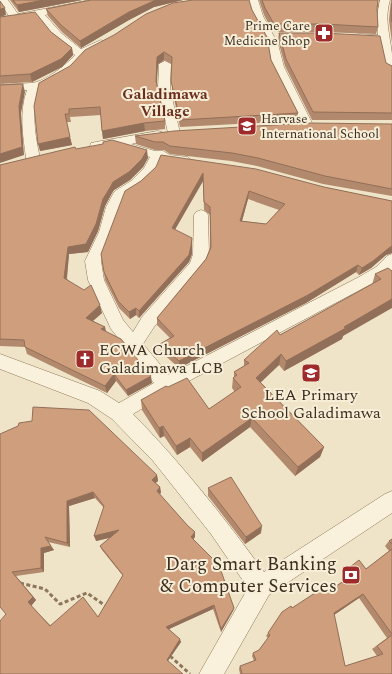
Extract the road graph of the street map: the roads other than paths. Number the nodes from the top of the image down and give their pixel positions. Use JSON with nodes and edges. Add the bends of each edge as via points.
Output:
{"nodes":[{"id":1,"x":3,"y":0,"type":"edge"},
{"id":2,"x":104,"y":0,"type":"edge"},
{"id":3,"x":251,"y":0,"type":"edge"},
{"id":4,"x":385,"y":0,"type":"edge"},
{"id":5,"x":38,"y":13,"type":"junction"},
{"id":6,"x":15,"y":18,"type":"junction"},
{"id":7,"x":0,"y":21,"type":"edge"},
{"id":8,"x":344,"y":37,"type":"edge"},
{"id":9,"x":110,"y":39,"type":"edge"},
{"id":10,"x":384,"y":39,"type":"junction"},
{"id":11,"x":81,"y":54,"type":"junction"},
{"id":12,"x":165,"y":64,"type":"dead end"},
{"id":13,"x":392,"y":70,"type":"edge"},
{"id":14,"x":34,"y":87,"type":"junction"},
{"id":15,"x":0,"y":88,"type":"edge"},
{"id":16,"x":307,"y":125,"type":"junction"},
{"id":17,"x":292,"y":126,"type":"edge"},
{"id":18,"x":322,"y":126,"type":"edge"},
{"id":19,"x":188,"y":132,"type":"edge"},
{"id":20,"x":174,"y":133,"type":"junction"},
{"id":21,"x":114,"y":143,"type":"junction"},
{"id":22,"x":83,"y":148,"type":"edge"},
{"id":23,"x":158,"y":154,"type":"junction"},
{"id":24,"x":46,"y":155,"type":"edge"},
{"id":25,"x":32,"y":158,"type":"junction"},
{"id":26,"x":20,"y":162,"type":"edge"},
{"id":27,"x":195,"y":162,"type":"edge"},
{"id":28,"x":201,"y":215,"type":"dead end"},
{"id":29,"x":392,"y":260,"type":"edge"},
{"id":30,"x":132,"y":345,"type":"junction"},
{"id":31,"x":0,"y":361,"type":"edge"},
{"id":32,"x":167,"y":386,"type":"junction"},
{"id":33,"x":119,"y":413,"type":"junction"},
{"id":34,"x":392,"y":501,"type":"edge"},
{"id":35,"x":261,"y":587,"type":"junction"},
{"id":36,"x":211,"y":674,"type":"edge"}],
"edges":[{"from":1,"to":6,"type":"street"},
{"from":2,"to":5,"type":"street"},
{"from":3,"to":16,"type":"street","via":[[258,16],[274,36],[278,67]]},
{"from":4,"to":10,"type":"street","via":[[382,7]]},
{"from":5,"to":6,"type":"street"},
{"from":5,"to":11,"type":"street","via":[[49,27]]},
{"from":6,"to":7,"type":"street"},
{"from":8,"to":10,"type":"street"},
{"from":9,"to":11,"type":"street"},
{"from":10,"to":13,"type":"street"},
{"from":11,"to":14,"type":"street","via":[[67,70]]},
{"from":12,"to":20,"type":"street","via":[[164,89]]},
{"from":14,"to":15,"type":"street"},
{"from":14,"to":25,"type":"street","via":[[28,129]]},
{"from":16,"to":17,"type":"street"},
{"from":16,"to":18,"type":"street"},
{"from":19,"to":20,"type":"street"},
{"from":20,"to":21,"type":"street"},
{"from":21,"to":22,"type":"street"},
{"from":21,"to":23,"type":"street"},
{"from":23,"to":27,"type":"street"},
{"from":23,"to":30,"type":"street","via":[[150,170],[136,184],[120,194],[93,261],[96,280],[117,324]]},
{"from":24,"to":25,"type":"street"},
{"from":25,"to":26,"type":"street"},
{"from":28,"to":30,"type":"street","via":[[201,254],[196,265]]},
{"from":29,"to":32,"type":"street","via":[[382,271],[365,282]]},
{"from":30,"to":32,"type":"street"},
{"from":31,"to":33,"type":"street","via":[[94,397]]},
{"from":32,"to":33,"type":"street"},
{"from":33,"to":35,"type":"street","via":[[160,455],[218,527]]},
{"from":34,"to":35,"type":"street"},
{"from":35,"to":36,"type":"street"}]}
